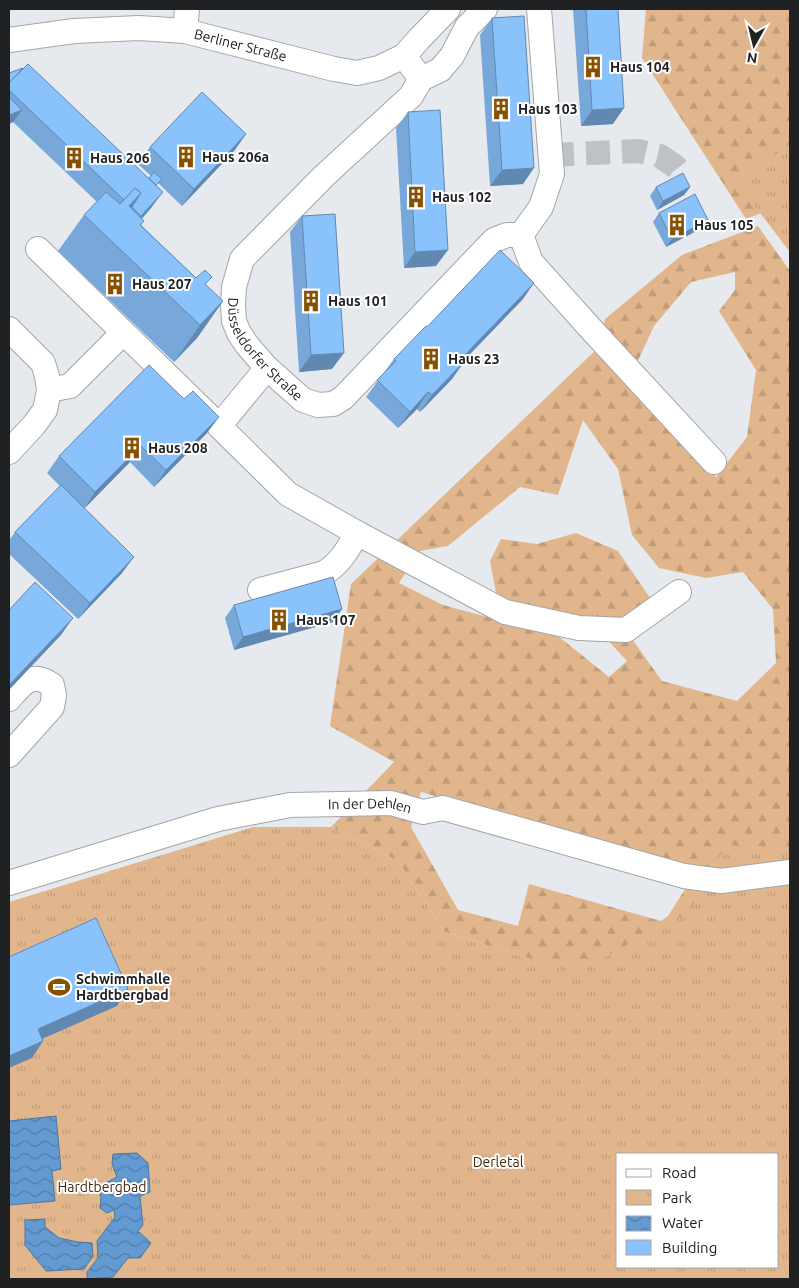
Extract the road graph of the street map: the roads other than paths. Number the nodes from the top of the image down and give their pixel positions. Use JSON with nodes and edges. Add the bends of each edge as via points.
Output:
{"nodes":[{"id":1,"x":448,"y":9,"type":"edge"},
{"id":2,"x":485,"y":9,"type":"edge"},
{"id":3,"x":538,"y":9,"type":"edge"},
{"id":4,"x":186,"y":20,"type":"edge"},
{"id":5,"x":9,"y":40,"type":"edge"},
{"id":6,"x":404,"y":56,"type":"junction"},
{"id":7,"x":421,"y":79,"type":"junction"},
{"id":8,"x":521,"y":235,"type":"junction"},
{"id":9,"x":38,"y":249,"type":"dead end"},
{"id":10,"x":9,"y":329,"type":"edge"},
{"id":11,"x":123,"y":333,"type":"junction"},
{"id":12,"x":268,"y":368,"type":"junction"},
{"id":13,"x":49,"y":390,"type":"junction"},
{"id":14,"x":219,"y":426,"type":"junction"},
{"id":15,"x":9,"y":452,"type":"edge"},
{"id":16,"x":714,"y":462,"type":"dead end"},
{"id":17,"x":356,"y":533,"type":"junction"},
{"id":18,"x":260,"y":590,"type":"dead end"},
{"id":19,"x":678,"y":592,"type":"dead end"},
{"id":20,"x":9,"y":699,"type":"edge"},
{"id":21,"x":9,"y":755,"type":"edge"},
{"id":22,"x":790,"y":872,"type":"edge"},
{"id":23,"x":9,"y":883,"type":"edge"}],
"edges":[{"from":1,"to":6,"type":"street","name":"Berliner Straße"},
{"from":2,"to":7,"type":"street","via":[[467,27],[445,65]]},
{"from":3,"to":8,"type":"street","via":[[552,174],[541,207]]},
{"from":4,"to":5,"type":"street","name":"Berliner Straße","via":[[139,28],[74,31]]},
{"from":4,"to":6,"type":"street","name":"Berliner Straße","via":[[357,74]]},
{"from":6,"to":7,"type":"street"},
{"from":7,"to":12,"type":"street","name":"Düsseldorfer Straße","via":[[411,96],[324,176],[242,259],[234,287],[234,321],[247,345]]},
{"from":8,"to":12,"type":"street","name":"Düsseldorfer Straße","via":[[507,235],[494,240],[343,398],[333,404],[318,405],[302,400]]},
{"from":8,"to":16,"type":"street","via":[[531,262]]},
{"from":9,"to":11,"type":"street"},
{"from":10,"to":13,"type":"street","via":[[43,363]]},
{"from":11,"to":13,"type":"street","via":[[70,386]]},
{"from":11,"to":14,"type":"street"},
{"from":12,"to":14,"type":"street"},
{"from":13,"to":15,"type":"street","via":[[45,410]]},
{"from":14,"to":17,"type":"street","via":[[288,494]]},
{"from":17,"to":18,"type":"street","via":[[349,548],[332,568]]},
{"from":17,"to":19,"type":"street","via":[[505,612],[579,628],[626,630]]},
{"from":20,"to":21,"type":"street","via":[[21,685],[33,678],[52,685],[52,707]]},
{"from":22,"to":23,"type":"street","name":"In der Dehlen","via":[[721,881],[684,876],[443,808],[423,812],[391,803],[290,805],[218,819]]}]}
